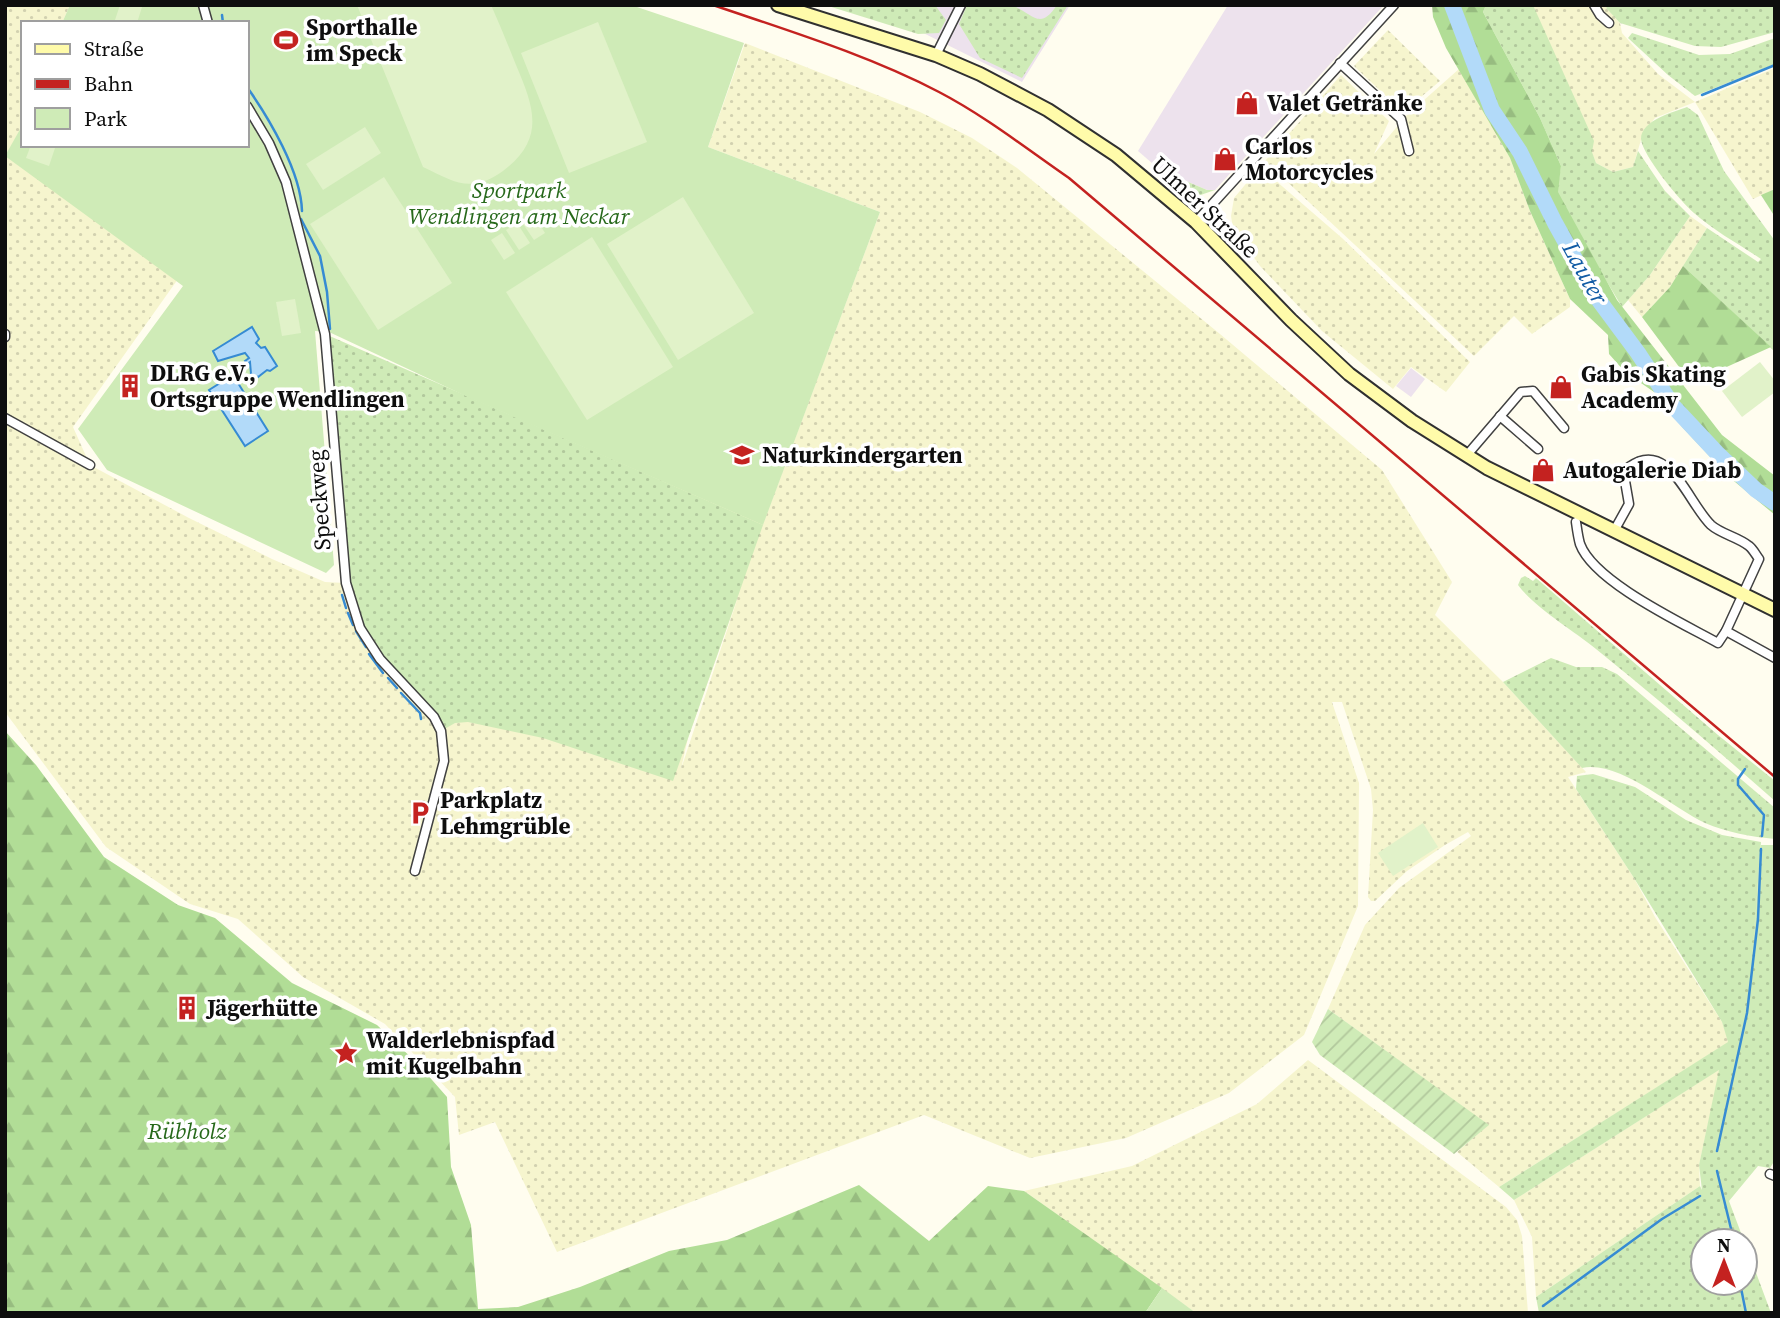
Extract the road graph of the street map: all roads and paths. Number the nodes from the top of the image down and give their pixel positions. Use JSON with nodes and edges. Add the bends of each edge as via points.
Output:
{"nodes":[{"id":1,"x":778,"y":5,"type":"edge"},
{"id":2,"x":961,"y":5,"type":"edge"},
{"id":3,"x":1394,"y":5,"type":"edge"},
{"id":4,"x":1594,"y":5,"type":"edge"},
{"id":5,"x":1609,"y":23,"type":"dead end"},
{"id":6,"x":936,"y":55,"type":"junction"},
{"id":7,"x":1340,"y":63,"type":"junction"},
{"id":8,"x":248,"y":108,"type":"edge"},
{"id":9,"x":1409,"y":151,"type":"dead end"},
{"id":10,"x":1196,"y":222,"type":"junction"},
{"id":11,"x":1500,"y":416,"type":"junction"},
{"id":12,"x":5,"y":418,"type":"edge"},
{"id":13,"x":1563,"y":428,"type":"dead end"},
{"id":14,"x":1538,"y":449,"type":"dead end"},
{"id":15,"x":1466,"y":455,"type":"junction"},
{"id":16,"x":90,"y":465,"type":"dead end"},
{"id":17,"x":1576,"y":522,"type":"dead end"},
{"id":18,"x":1614,"y":531,"type":"junction"},
{"id":19,"x":1744,"y":594,"type":"junction"},
{"id":20,"x":1775,"y":610,"type":"edge"},
{"id":21,"x":1726,"y":631,"type":"junction"},
{"id":22,"x":1775,"y":658,"type":"edge"},
{"id":23,"x":415,"y":871,"type":"dead end"}],
"edges":[{"from":1,"to":6,"type":"main road","name":"Ulmer Straße"},
{"from":2,"to":6,"type":"street"},
{"from":3,"to":7,"type":"street"},
{"from":4,"to":5,"type":"street"},
{"from":6,"to":10,"type":"main road","name":"Ulmer Straße","via":[[1048,110],[1116,155]]},
{"from":7,"to":9,"type":"street","via":[[1401,119]]},
{"from":7,"to":10,"type":"street"},
{"from":8,"to":23,"type":"street","name":"Speckweg","via":[[286,182],[326,334],[346,583],[360,628],[441,731],[444,761]]},
{"from":10,"to":15,"type":"main road","name":"Ulmer Straße","via":[[1349,374]]},
{"from":11,"to":13,"type":"street","via":[[1521,392],[1533,391]]},
{"from":11,"to":14,"type":"street"},
{"from":11,"to":15,"type":"street"},
{"from":12,"to":16,"type":"street"},
{"from":15,"to":18,"type":"main road","name":"Ulmer Straße"},
{"from":17,"to":21,"type":"street","via":[[1581,546],[1597,567],[1632,595],[1718,643]]},
{"from":18,"to":19,"type":"main road","name":"Ulmer Straße"},
{"from":18,"to":19,"type":"street","via":[[1629,504],[1625,481],[1629,467],[1647,458],[1657,460],[1679,479],[1711,525],[1749,546],[1759,559]]},
{"from":19,"to":20,"type":"main road","name":"Ulmer Straße"},
{"from":19,"to":21,"type":"street"},
{"from":21,"to":22,"type":"street"}]}
